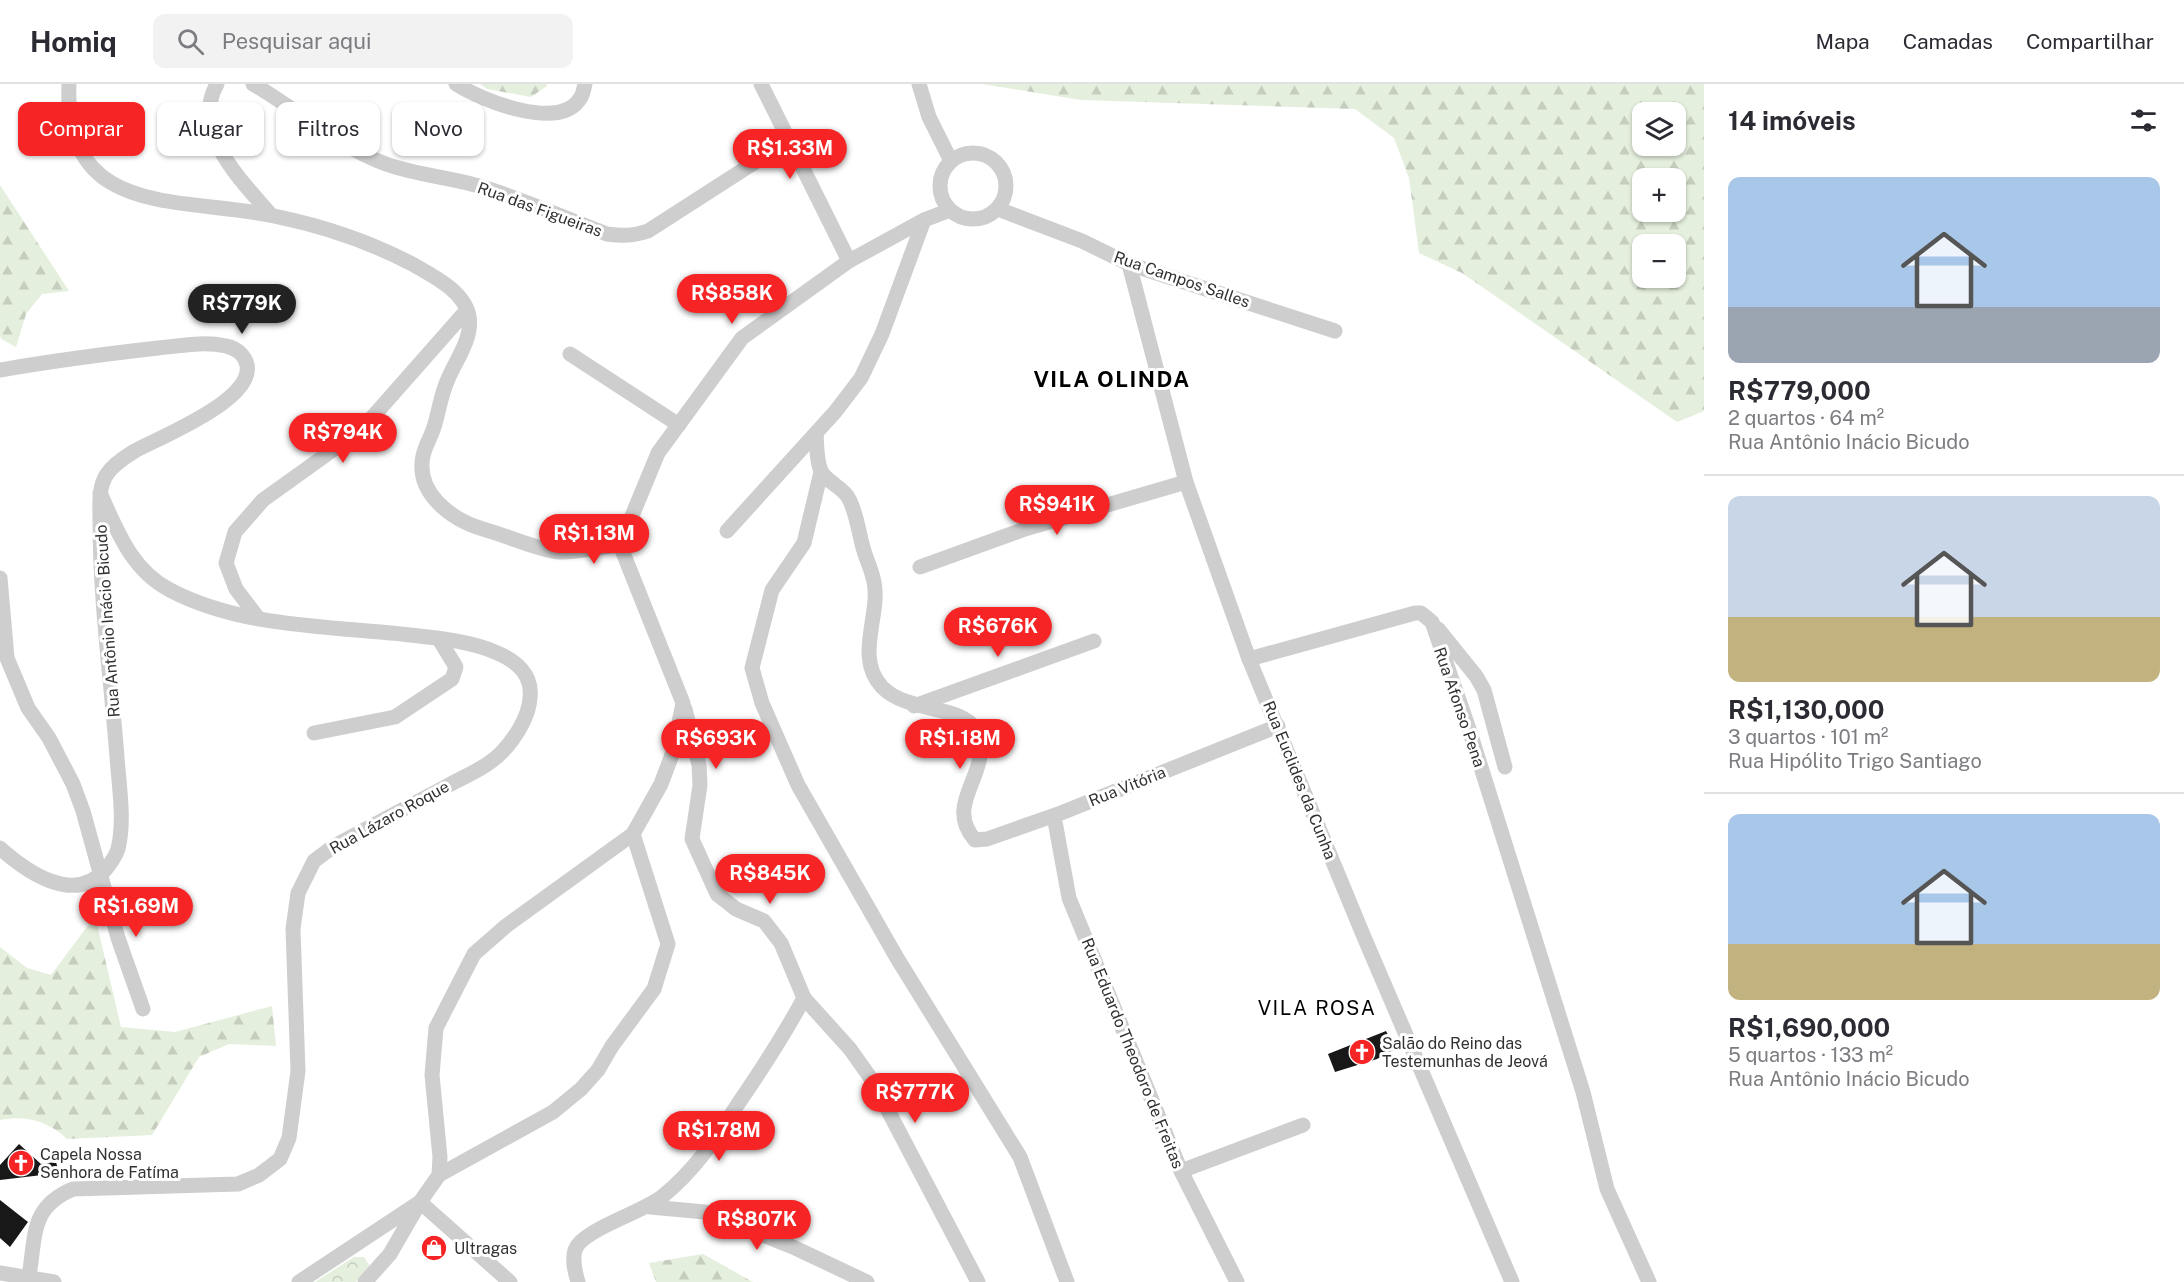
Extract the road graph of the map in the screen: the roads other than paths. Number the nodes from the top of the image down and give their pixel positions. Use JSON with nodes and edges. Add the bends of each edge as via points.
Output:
{"nodes":[{"id":1,"x":69,"y":84,"type":"edge"},
{"id":2,"x":217,"y":84,"type":"edge"},
{"id":3,"x":253,"y":84,"type":"edge"},
{"id":4,"x":456,"y":84,"type":"edge"},
{"id":5,"x":585,"y":84,"type":"edge"},
{"id":6,"x":761,"y":84,"type":"edge"},
{"id":7,"x":919,"y":84,"type":"edge"},
{"id":8,"x":788,"y":141,"type":"junction"},
{"id":9,"x":951,"y":161,"type":"junction"},
{"id":10,"x":998,"y":209,"type":"junction"},
{"id":11,"x":950,"y":210,"type":"junction"},
{"id":12,"x":271,"y":215,"type":"junction"},
{"id":13,"x":924,"y":220,"type":"junction"},
{"id":14,"x":849,"y":261,"type":"junction"},
{"id":15,"x":1129,"y":264,"type":"junction"},
{"id":16,"x":467,"y":310,"type":"junction"},
{"id":17,"x":1335,"y":332,"type":"dead end"},
{"id":18,"x":570,"y":354,"type":"dead end"},
{"id":19,"x":0,"y":370,"type":"edge"},
{"id":20,"x":679,"y":425,"type":"junction"},
{"id":21,"x":816,"y":434,"type":"junction"},
{"id":22,"x":821,"y":472,"type":"junction"},
{"id":23,"x":1186,"y":482,"type":"junction"},
{"id":24,"x":100,"y":493,"type":"junction"},
{"id":25,"x":726,"y":531,"type":"dead end"},
{"id":26,"x":620,"y":545,"type":"junction"},
{"id":27,"x":920,"y":567,"type":"dead end"},
{"id":28,"x":0,"y":578,"type":"edge"},
{"id":29,"x":258,"y":618,"type":"junction"},
{"id":30,"x":1432,"y":622,"type":"junction"},
{"id":31,"x":439,"y":639,"type":"junction"},
{"id":32,"x":1094,"y":641,"type":"dead end"},
{"id":33,"x":4,"y":658,"type":"edge"},
{"id":34,"x":1249,"y":659,"type":"junction"},
{"id":35,"x":684,"y":703,"type":"junction"},
{"id":36,"x":914,"y":706,"type":"junction"},
{"id":37,"x":1278,"y":726,"type":"junction"},
{"id":38,"x":314,"y":733,"type":"dead end"},
{"id":39,"x":1504,"y":767,"type":"dead end"},
{"id":40,"x":1054,"y":816,"type":"junction"},
{"id":41,"x":633,"y":834,"type":"junction"},
{"id":42,"x":0,"y":848,"type":"edge"},
{"id":43,"x":100,"y":876,"type":"junction"},
{"id":44,"x":804,"y":998,"type":"junction"},
{"id":45,"x":143,"y":1009,"type":"dead end"},
{"id":46,"x":1303,"y":1125,"type":"dead end"},
{"id":47,"x":1181,"y":1171,"type":"junction"},
{"id":48,"x":439,"y":1176,"type":"junction"},
{"id":49,"x":420,"y":1202,"type":"junction"},
{"id":50,"x":650,"y":1207,"type":"junction"},
{"id":51,"x":0,"y":1273,"type":"edge"},
{"id":52,"x":29,"y":1276,"type":"junction"},
{"id":53,"x":54,"y":1282,"type":"edge"},
{"id":54,"x":299,"y":1282,"type":"edge"},
{"id":55,"x":365,"y":1282,"type":"edge"},
{"id":56,"x":510,"y":1282,"type":"edge"},
{"id":57,"x":578,"y":1282,"type":"edge"},
{"id":58,"x":867,"y":1282,"type":"edge"},
{"id":59,"x":978,"y":1282,"type":"edge"},
{"id":60,"x":1067,"y":1282,"type":"edge"},
{"id":61,"x":1237,"y":1282,"type":"edge"},
{"id":62,"x":1512,"y":1282,"type":"edge"},
{"id":63,"x":1649,"y":1282,"type":"edge"}],
"edges":[{"from":1,"to":12,"type":"street","via":[[72,135],[84,156],[121,188],[178,205]]},
{"from":2,"to":12,"type":"street","via":[[211,105],[216,141]]},
{"from":3,"to":8,"type":"street","name":"Rua das Figueiras","via":[[324,132],[386,165],[477,185],[607,234],[622,236],[648,231]]},
{"from":4,"to":5,"type":"street","via":[[492,102],[547,113],[566,109],[581,98]]},
{"from":6,"to":8,"type":"street"},
{"from":7,"to":9,"type":"street","via":[[929,117]]},
{"from":8,"to":14,"type":"street"},
{"from":9,"to":10,"type":"street","via":[[961,155],[983,154],[1001,167],[1006,188]]},
{"from":9,"to":11,"type":"street","via":[[944,170],[940,191]]},
{"from":10,"to":11,"type":"street","via":[[979,219],[958,216]]},
{"from":10,"to":15,"type":"street","name":"Rua Campos Salles","via":[[1082,241]]},
{"from":11,"to":13,"type":"street"},
{"from":12,"to":16,"type":"street","via":[[349,235],[385,249],[452,290]]},
{"from":13,"to":14,"type":"street"},
{"from":13,"to":21,"type":"street","via":[[882,334],[861,378]]},
{"from":14,"to":20,"type":"street","via":[[742,338]]},
{"from":15,"to":17,"type":"street","name":"Rua Campos Salles"},
{"from":15,"to":23,"type":"street","name":"Rua Euclides da Cunha"},
{"from":16,"to":26,"type":"street","via":[[466,340],[446,381],[423,458],[425,488],[468,525],[559,552]]},
{"from":16,"to":29,"type":"street","via":[[362,429],[264,500],[235,532],[226,563],[236,589]]},
{"from":18,"to":20,"type":"street"},
{"from":19,"to":24,"type":"street","name":"Rua Antônio Inácio Bicudo","via":[[198,345],[226,346],[242,355],[247,372],[232,396],[179,430],[134,451],[107,474]]},
{"from":20,"to":26,"type":"street","via":[[658,453]]},
{"from":21,"to":22,"type":"street"},
{"from":21,"to":25,"type":"street"},
{"from":22,"to":36,"type":"street","via":[[849,497],[875,583],[869,658],[874,676],[894,698]]},
{"from":22,"to":60,"type":"street","via":[[804,543],[772,590],[764,621],[752,668],[762,703],[798,785],[897,958],[1020,1157]]},
{"from":23,"to":27,"type":"street","via":[[1025,529]]},
{"from":23,"to":34,"type":"street","name":"Rua Euclides da Cunha"},
{"from":24,"to":29,"type":"street","name":"Rua Lázaro Roque","via":[[131,557],[148,576],[202,604]]},
{"from":24,"to":43,"type":"street","name":"Rua Antônio Inácio Bicudo","via":[[100,557],[120,828],[114,860]]},
{"from":26,"to":35,"type":"street"},
{"from":28,"to":33,"type":"street"},
{"from":29,"to":31,"type":"street","name":"Rua Lázaro Roque"},
{"from":30,"to":34,"type":"street","via":[[1415,613]]},
{"from":30,"to":39,"type":"street","via":[[1484,690]]},
{"from":30,"to":63,"type":"street","name":"Rua Afonso Pena","via":[[1583,1092],[1608,1189]]},
{"from":31,"to":38,"type":"street","via":[[456,667],[452,679],[395,717]]},
{"from":31,"to":52,"type":"street","name":"Rua Lázaro Roque","via":[[494,651],[514,662],[526,673],[531,687],[530,702],[516,734],[487,764],[334,846],[314,861],[305,877],[293,929],[298,1071],[289,1138],[280,1159],[259,1175],[238,1184],[73,1189],[57,1196],[44,1207],[38,1221]]},
{"from":32,"to":36,"type":"street"},
{"from":33,"to":43,"type":"street","via":[[73,784]]},
{"from":34,"to":37,"type":"street","name":"Rua Euclides da Cunha"},
{"from":35,"to":41,"type":"street","via":[[661,784]]},
{"from":35,"to":44,"type":"street","via":[[699,765],[692,839],[717,894],[736,909],[764,921],[781,944]]},
{"from":36,"to":40,"type":"street","name":"Rua Vitória","via":[[956,714],[972,725],[979,737],[980,763],[963,807],[975,840]]},
{"from":37,"to":40,"type":"street","name":"Rua Vitória"},
{"from":37,"to":62,"type":"street","name":"Rua Euclides da Cunha"},
{"from":40,"to":47,"type":"street","name":"Rua Eduardo Theodoro de Freitas","via":[[1069,898]]},
{"from":41,"to":48,"type":"street","via":[[506,926],[474,954],[465,968],[436,1028],[432,1075]]},
{"from":41,"to":48,"type":"street","via":[[668,944],[654,989],[581,1089],[553,1112]]},
{"from":42,"to":43,"type":"street","via":[[56,884],[71,886]]},
{"from":43,"to":45,"type":"street"},
{"from":44,"to":50,"type":"street","via":[[781,1041],[704,1156]]},
{"from":44,"to":59,"type":"street","via":[[872,1080]]},
{"from":46,"to":47,"type":"street"},
{"from":47,"to":61,"type":"street","name":"Rua Eduardo Theodoro de Freitas"},
{"from":48,"to":49,"type":"street"},
{"from":49,"to":54,"type":"street"},
{"from":49,"to":55,"type":"street","via":[[390,1254]]},
{"from":49,"to":56,"type":"street"},
{"from":50,"to":57,"type":"street","via":[[581,1240],[575,1249],[574,1263]]},
{"from":50,"to":58,"type":"street","via":[[705,1212]]},
{"from":51,"to":52,"type":"street"},
{"from":52,"to":53,"type":"street"}]}
